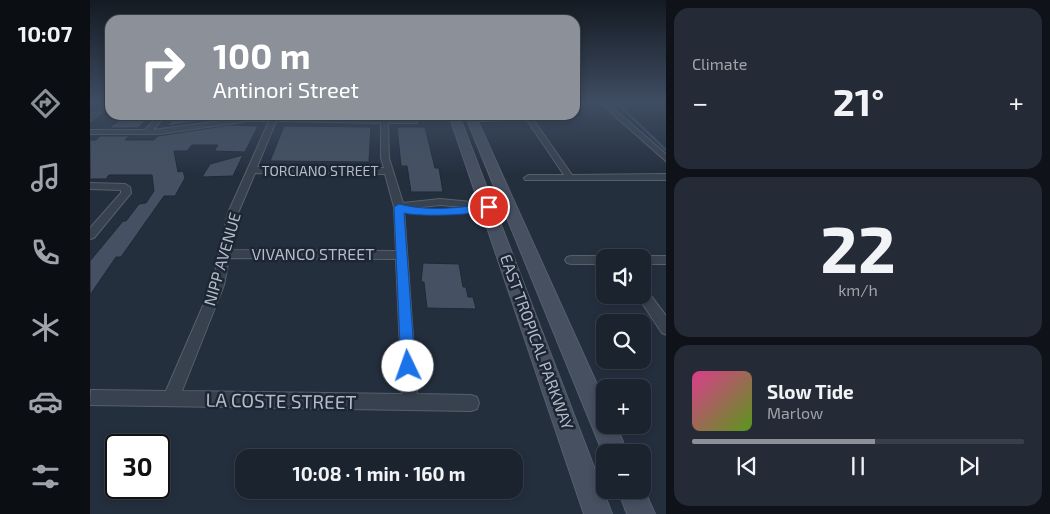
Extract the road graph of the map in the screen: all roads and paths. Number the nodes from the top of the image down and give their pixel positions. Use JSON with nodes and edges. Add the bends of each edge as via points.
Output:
{"nodes":[{"id":1,"x":153,"y":126,"type":"edge"},
{"id":2,"x":193,"y":126,"type":"edge"},
{"id":3,"x":271,"y":126,"type":"edge"},
{"id":4,"x":384,"y":126,"type":"edge"},
{"id":5,"x":468,"y":126,"type":"edge"},
{"id":6,"x":470,"y":126,"type":"edge"},
{"id":7,"x":534,"y":126,"type":"edge"},
{"id":8,"x":628,"y":126,"type":"edge"},
{"id":9,"x":90,"y":132,"type":"edge"},
{"id":10,"x":147,"y":132,"type":"junction"},
{"id":11,"x":666,"y":160,"type":"edge"},
{"id":12,"x":252,"y":170,"type":"junction"},
{"id":13,"x":388,"y":171,"type":"junction"},
{"id":14,"x":666,"y":177,"type":"edge"},
{"id":15,"x":528,"y":178,"type":"dead end"},
{"id":16,"x":570,"y":178,"type":"junction"},
{"id":17,"x":90,"y":186,"type":"edge"},
{"id":18,"x":399,"y":207,"type":"junction"},
{"id":19,"x":489,"y":207,"type":"junction"},
{"id":20,"x":511,"y":208,"type":"junction"},
{"id":21,"x":90,"y":235,"type":"edge"},
{"id":22,"x":224,"y":254,"type":"junction"},
{"id":23,"x":401,"y":255,"type":"junction"},
{"id":24,"x":571,"y":260,"type":"dead end"},
{"id":25,"x":596,"y":260,"type":"edge"},
{"id":26,"x":651,"y":260,"type":"edge"},
{"id":27,"x":666,"y":260,"type":"edge"},
{"id":28,"x":649,"y":304,"type":"edge"},
{"id":29,"x":666,"y":329,"type":"edge"},
{"id":30,"x":91,"y":398,"type":"edge"},
{"id":31,"x":170,"y":399,"type":"junction"},
{"id":32,"x":410,"y":402,"type":"junction"},
{"id":33,"x":471,"y":403,"type":"dead end"},
{"id":34,"x":612,"y":444,"type":"edge"},
{"id":35,"x":635,"y":499,"type":"edge"},
{"id":36,"x":598,"y":514,"type":"edge"},
{"id":37,"x":641,"y":514,"type":"edge"}],
"edges":[{"from":1,"to":10,"type":"street"},
{"from":2,"to":10,"type":"street"},
{"from":3,"to":12,"type":"street","name":"NIPP AVENUE"},
{"from":4,"to":13,"type":"street"},
{"from":5,"to":19,"type":"main road","name":"EAST TROPICAL PARKWAY"},
{"from":6,"to":20,"type":"main road","name":"EAST TROPICAL PARKWAY"},
{"from":7,"to":16,"type":"street"},
{"from":8,"to":11,"type":"street"},
{"from":9,"to":10,"type":"street"},
{"from":12,"to":13,"type":"street","name":"TORCIANO STREET"},
{"from":12,"to":22,"type":"street","name":"NIPP AVENUE","via":[[229,224]]},
{"from":13,"to":18,"type":"street"},
{"from":14,"to":16,"type":"street"},
{"from":15,"to":16,"type":"street"},
{"from":17,"to":21,"type":"street","via":[[120,186],[126,190],[124,197]]},
{"from":18,"to":19,"type":"street","via":[[409,211]]},
{"from":18,"to":23,"type":"street"},
{"from":19,"to":20,"type":"street"},
{"from":19,"to":36,"type":"main road","name":"EAST TROPICAL PARKWAY"},
{"from":20,"to":34,"type":"main road","name":"EAST TROPICAL PARKWAY"},
{"from":22,"to":23,"type":"street","name":"VIVANCO STREET"},
{"from":22,"to":31,"type":"street","name":"NIPP AVENUE","via":[[218,285]]},
{"from":23,"to":32,"type":"street"},
{"from":24,"to":25,"type":"street"},
{"from":26,"to":27,"type":"street"},
{"from":28,"to":29,"type":"street"},
{"from":30,"to":31,"type":"street","name":"LA COSTE STREET"},
{"from":31,"to":32,"type":"street","name":"LA COSTE STREET"},
{"from":32,"to":33,"type":"street","name":"LA COSTE STREET"},
{"from":35,"to":37,"type":"main road"}]}
